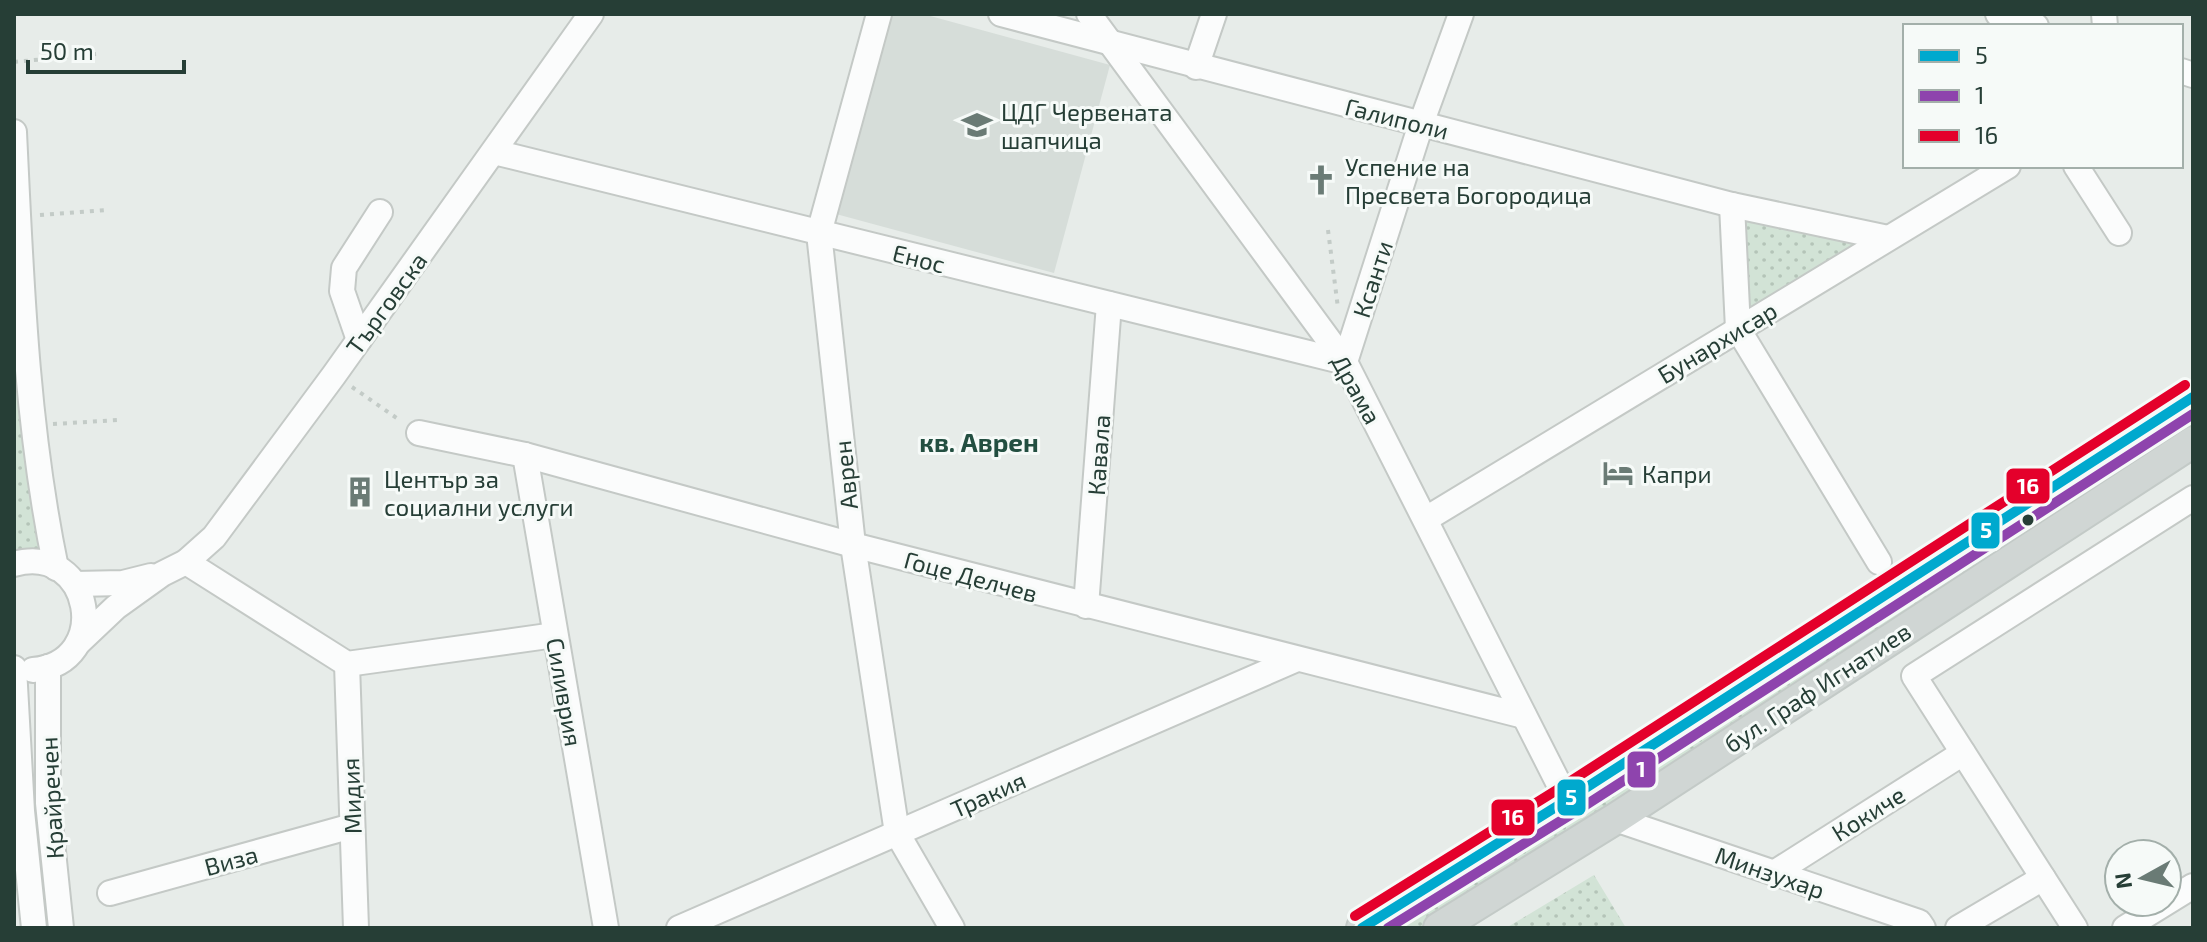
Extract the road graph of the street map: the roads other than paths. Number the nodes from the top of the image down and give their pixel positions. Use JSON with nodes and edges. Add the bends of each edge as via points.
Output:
{"nodes":[{"id":1,"x":591,"y":14,"type":"edge"},
{"id":2,"x":879,"y":14,"type":"edge"},
{"id":3,"x":1001,"y":14,"type":"edge"},
{"id":4,"x":1089,"y":14,"type":"edge"},
{"id":5,"x":1214,"y":14,"type":"edge"},
{"id":6,"x":1461,"y":14,"type":"edge"},
{"id":7,"x":1998,"y":14,"type":"edge"},
{"id":8,"x":2030,"y":24,"type":"edge"},
{"id":9,"x":1113,"y":45,"type":"junction"},
{"id":10,"x":1196,"y":67,"type":"junction"},
{"id":11,"x":1421,"y":124,"type":"junction"},
{"id":12,"x":14,"y":132,"type":"edge"},
{"id":13,"x":494,"y":152,"type":"junction"},
{"id":14,"x":2005,"y":168,"type":"edge"},
{"id":15,"x":2077,"y":168,"type":"edge"},
{"id":16,"x":1732,"y":205,"type":"junction"},
{"id":17,"x":380,"y":212,"type":"dead end"},
{"id":18,"x":819,"y":233,"type":"junction"},
{"id":19,"x":2119,"y":233,"type":"dead end"},
{"id":20,"x":1888,"y":238,"type":"junction"},
{"id":21,"x":1109,"y":304,"type":"junction"},
{"id":22,"x":1738,"y":329,"type":"junction"},
{"id":23,"x":359,"y":340,"type":"junction"},
{"id":24,"x":1345,"y":362,"type":"junction"},
{"id":25,"x":2193,"y":397,"type":"edge"},
{"id":26,"x":419,"y":433,"type":"road end"},
{"id":27,"x":2193,"y":442,"type":"edge"},
{"id":28,"x":525,"y":455,"type":"junction"},
{"id":29,"x":2193,"y":498,"type":"edge"},
{"id":30,"x":1426,"y":519,"type":"junction"},
{"id":31,"x":853,"y":545,"type":"junction"},
{"id":32,"x":186,"y":562,"type":"junction"},
{"id":33,"x":1879,"y":562,"type":"dead end"},
{"id":34,"x":14,"y":564,"type":"edge"},
{"id":35,"x":56,"y":568,"type":"junction"},
{"id":36,"x":162,"y":574,"type":"junction"},
{"id":37,"x":75,"y":584,"type":"junction"},
{"id":38,"x":1086,"y":606,"type":"junction"},
{"id":39,"x":555,"y":635,"type":"junction"},
{"id":40,"x":79,"y":642,"type":"junction"},
{"id":41,"x":1297,"y":659,"type":"junction"},
{"id":42,"x":347,"y":664,"type":"junction"},
{"id":43,"x":48,"y":667,"type":"junction"},
{"id":44,"x":14,"y":668,"type":"edge"},
{"id":45,"x":1524,"y":716,"type":"junction"},
{"id":46,"x":1963,"y":753,"type":"junction"},
{"id":47,"x":1567,"y":800,"type":"junction"},
{"id":48,"x":1615,"y":819,"type":"junction"},
{"id":49,"x":352,"y":826,"type":"junction"},
{"id":50,"x":897,"y":833,"type":"junction"},
{"id":51,"x":1774,"y":873,"type":"junction"},
{"id":52,"x":2043,"y":878,"type":"junction"},
{"id":53,"x":2193,"y":886,"type":"edge"},
{"id":54,"x":110,"y":893,"type":"dead end"},
{"id":55,"x":34,"y":928,"type":"edge"},
{"id":56,"x":61,"y":928,"type":"edge"},
{"id":57,"x":356,"y":928,"type":"edge"},
{"id":58,"x":606,"y":928,"type":"edge"},
{"id":59,"x":679,"y":928,"type":"edge"},
{"id":60,"x":952,"y":928,"type":"edge"},
{"id":61,"x":1362,"y":928,"type":"edge"},
{"id":62,"x":1439,"y":928,"type":"edge"},
{"id":63,"x":1923,"y":928,"type":"edge"},
{"id":64,"x":1958,"y":928,"type":"edge"},
{"id":65,"x":2075,"y":928,"type":"edge"},
{"id":66,"x":2125,"y":928,"type":"edge"}],
"edges":[{"from":1,"to":13,"type":"street","name":"Търговска"},
{"from":2,"to":18,"type":"street","name":"Аврен"},
{"from":3,"to":9,"type":"street","name":"Галиполи"},
{"from":4,"to":9,"type":"street","name":"Драма"},
{"from":5,"to":10,"type":"street"},
{"from":6,"to":11,"type":"street","name":"Ксанти"},
{"from":7,"to":8,"type":"street"},
{"from":9,"to":10,"type":"street","name":"Галиполи"},
{"from":9,"to":24,"type":"street","name":"Драма"},
{"from":10,"to":11,"type":"street","name":"Галиполи"},
{"from":11,"to":16,"type":"street","name":"Галиполи"},
{"from":11,"to":24,"type":"street","name":"Ксанти"},
{"from":12,"to":35,"type":"street","via":[[34,426]]},
{"from":13,"to":18,"type":"street","name":"Енос"},
{"from":13,"to":23,"type":"street","name":"Търговска"},
{"from":14,"to":20,"type":"street","name":"Бунархисар"},
{"from":15,"to":19,"type":"street"},
{"from":16,"to":20,"type":"street","name":"Галиполи"},
{"from":16,"to":22,"type":"street"},
{"from":17,"to":23,"type":"street","via":[[344,268],[342,291]]},
{"from":18,"to":21,"type":"street","name":"Енос"},
{"from":18,"to":31,"type":"street","name":"Аврен"},
{"from":20,"to":22,"type":"street","name":"Бунархисар"},
{"from":21,"to":24,"type":"street","name":"Енос"},
{"from":21,"to":38,"type":"street","name":"Кавала"},
{"from":22,"to":30,"type":"street","name":"Бунархисар"},
{"from":22,"to":33,"type":"street"},
{"from":23,"to":32,"type":"street","name":"Търговска","via":[[214,537]]},
{"from":24,"to":30,"type":"street","name":"Драма"},
{"from":25,"to":47,"type":"main road","name":"бул. Граф Игнатиев"},
{"from":26,"to":28,"type":"street","name":"Гоце Делчев"},
{"from":27,"to":48,"type":"main road","name":"бул. Граф Игнатиев"},
{"from":28,"to":31,"type":"street","name":"Гоце Делчев"},
{"from":28,"to":39,"type":"street","name":"Силиврия"},
{"from":29,"to":46,"type":"street","via":[[1914,676]]},
{"from":30,"to":45,"type":"street","name":"Драма"},
{"from":31,"to":38,"type":"street","name":"Гоце Делчев"},
{"from":31,"to":50,"type":"street","name":"Аврен"},
{"from":32,"to":36,"type":"street","name":"Търговска"},
{"from":32,"to":42,"type":"street"},
{"from":34,"to":35,"type":"street"},
{"from":35,"to":37,"type":"street"},
{"from":36,"to":37,"type":"street","name":"Търговска","via":[[123,583]]},
{"from":36,"to":40,"type":"street","name":"Търговска"},
{"from":37,"to":40,"type":"street","via":[[85,612]]},
{"from":38,"to":41,"type":"street","name":"Гоце Делчев"},
{"from":39,"to":42,"type":"street"},
{"from":39,"to":58,"type":"street","name":"Силиврия"},
{"from":40,"to":43,"type":"street","name":"Търговска"},
{"from":41,"to":45,"type":"street","name":"Гоце Делчев"},
{"from":41,"to":50,"type":"street","name":"Тракия"},
{"from":42,"to":49,"type":"street","name":"Мидия"},
{"from":43,"to":44,"type":"street"},
{"from":43,"to":56,"type":"street","name":"Крайречен","via":[[48,803]]},
{"from":44,"to":55,"type":"street","name":"Крайречен"},
{"from":45,"to":47,"type":"street","name":"Драма"},
{"from":46,"to":51,"type":"street","name":"Кокиче"},
{"from":46,"to":52,"type":"street"},
{"from":47,"to":48,"type":"main road"},
{"from":47,"to":61,"type":"main road","name":"бул. Граф Игнатиев"},
{"from":48,"to":51,"type":"street","name":"Минзухар"},
{"from":48,"to":62,"type":"main road","name":"бул. Граф Игнатиев"},
{"from":49,"to":54,"type":"street","name":"Виза"},
{"from":49,"to":57,"type":"street","name":"Мидия"},
{"from":50,"to":59,"type":"street","name":"Тракия"},
{"from":50,"to":60,"type":"street","name":"Аврен"},
{"from":51,"to":63,"type":"street","name":"Минзухар","via":[[1919,922]]},
{"from":52,"to":64,"type":"street"},
{"from":52,"to":65,"type":"street"},
{"from":53,"to":66,"type":"street"}]}
